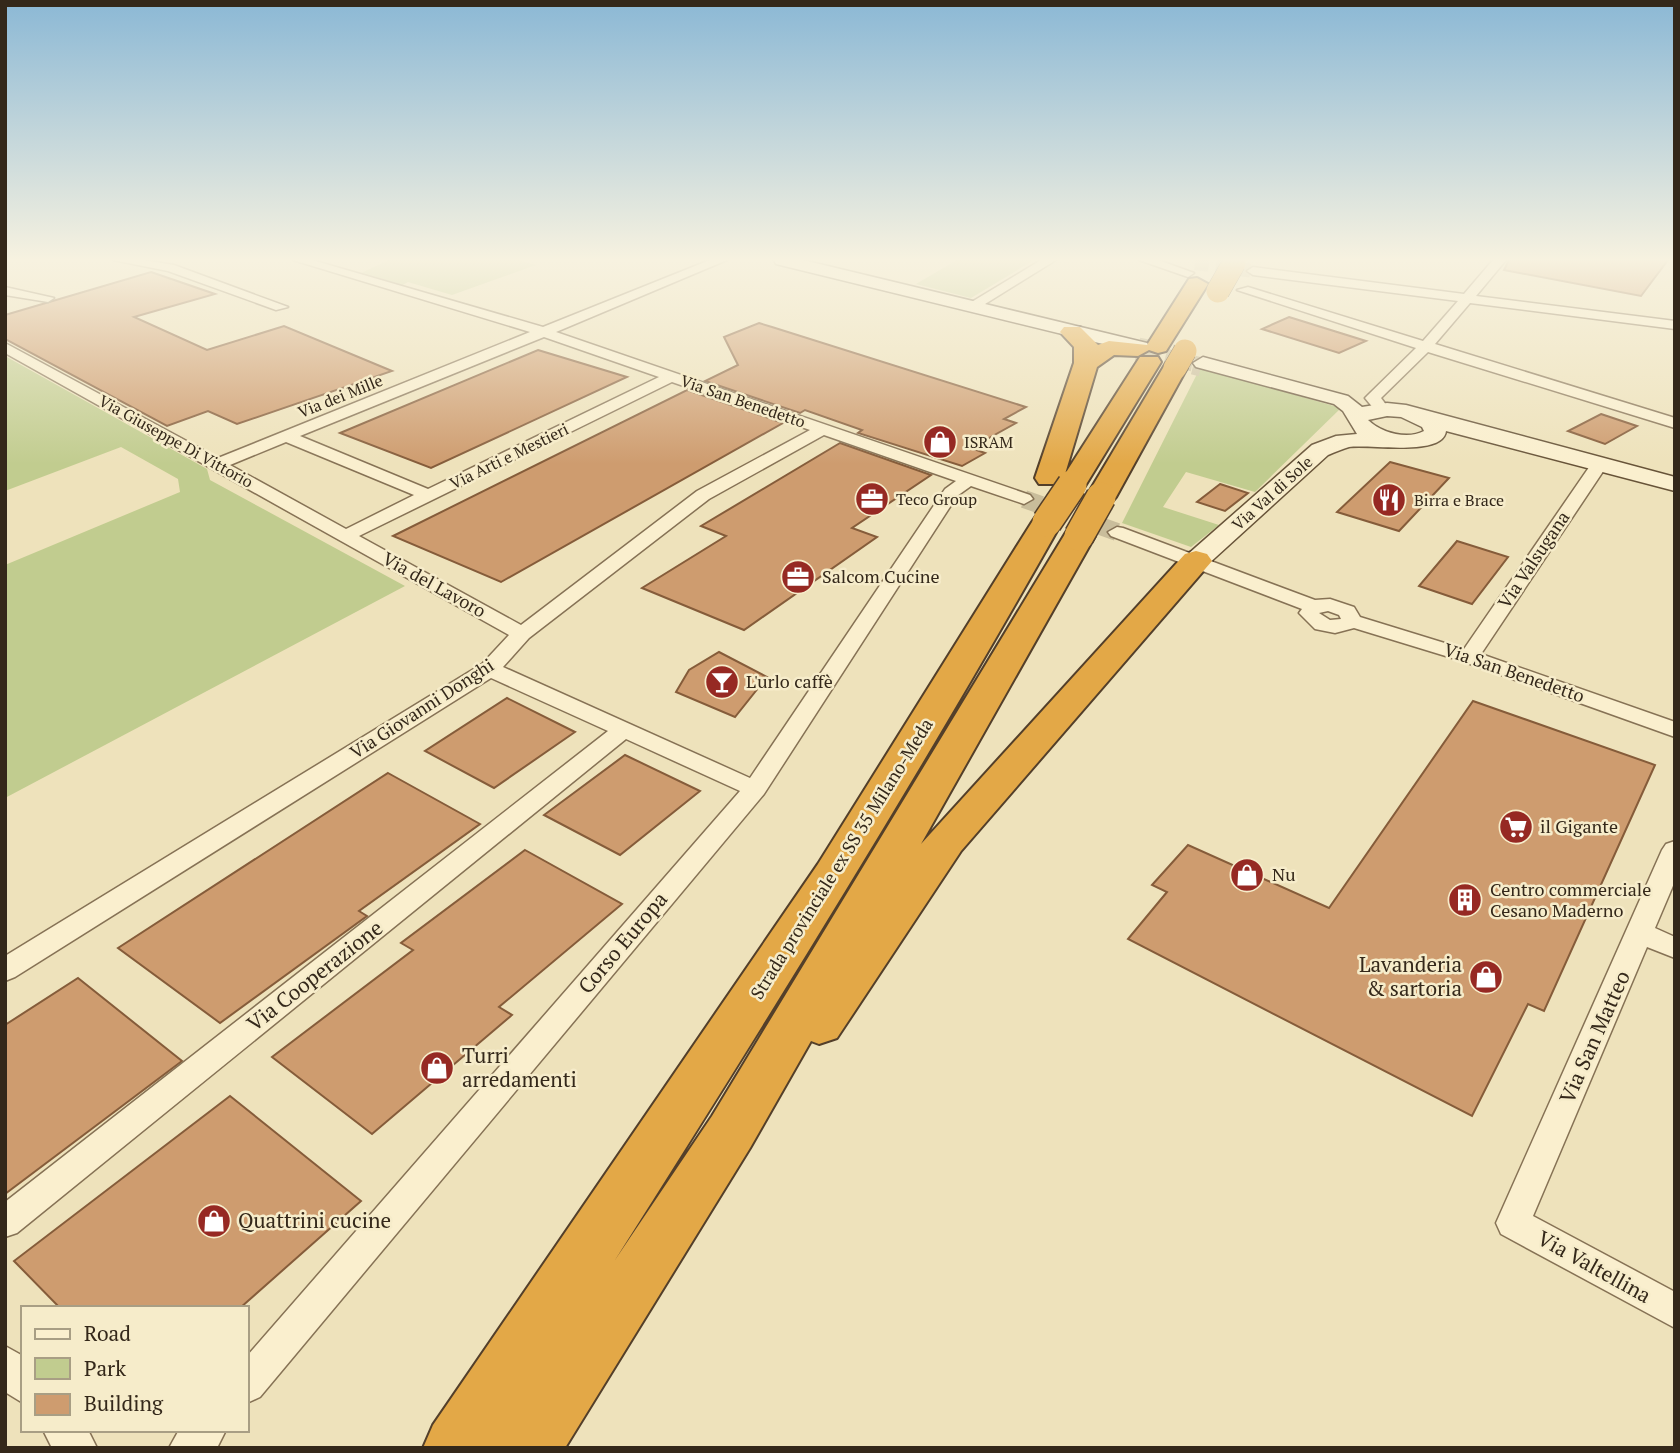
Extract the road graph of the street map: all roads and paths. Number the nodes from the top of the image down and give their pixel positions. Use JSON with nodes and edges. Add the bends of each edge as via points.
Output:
{"nodes":[{"id":1,"x":530,"y":328,"type":"edge"},
{"id":2,"x":554,"y":328,"type":"edge"},
{"id":3,"x":1058,"y":328,"type":"edge"},
{"id":4,"x":1059,"y":328,"type":"edge"},
{"id":5,"x":1174,"y":328,"type":"edge"},
{"id":6,"x":1194,"y":328,"type":"edge"},
{"id":7,"x":1364,"y":328,"type":"edge"},
{"id":8,"x":1441,"y":328,"type":"edge"},
{"id":9,"x":544,"y":332,"type":"junction"},
{"id":10,"x":1072,"y":332,"type":"junction"},
{"id":11,"x":5,"y":347,"type":"edge"},
{"id":12,"x":1425,"y":347,"type":"junction"},
{"id":13,"x":1161,"y":355,"type":"junction"},
{"id":14,"x":1086,"y":363,"type":"junction"},
{"id":15,"x":672,"y":376,"type":"junction"},
{"id":16,"x":1311,"y":391,"type":"junction"},
{"id":17,"x":1390,"y":408,"type":"junction"},
{"id":18,"x":1358,"y":419,"type":"junction"},
{"id":19,"x":1675,"y":424,"type":"edge"},
{"id":20,"x":823,"y":429,"type":"junction"},
{"id":21,"x":1423,"y":429,"type":"junction"},
{"id":22,"x":287,"y":437,"type":"junction"},
{"id":23,"x":1398,"y":440,"type":"junction"},
{"id":24,"x":218,"y":464,"type":"junction"},
{"id":25,"x":1600,"y":464,"type":"junction"},
{"id":26,"x":969,"y":480,"type":"junction"},
{"id":27,"x":1675,"y":484,"type":"edge"},
{"id":28,"x":429,"y":495,"type":"junction"},
{"id":29,"x":1065,"y":508,"type":"junction"},
{"id":30,"x":345,"y":536,"type":"junction"},
{"id":31,"x":1196,"y":561,"type":"junction"},
{"id":32,"x":522,"y":634,"type":"junction"},
{"id":33,"x":1469,"y":657,"type":"junction"},
{"id":34,"x":490,"y":669,"type":"junction"},
{"id":35,"x":625,"y":729,"type":"junction"},
{"id":36,"x":1675,"y":730,"type":"edge"},
{"id":37,"x":755,"y":789,"type":"junction"},
{"id":38,"x":1675,"y":850,"type":"edge"},
{"id":39,"x":1640,"y":933,"type":"junction"},
{"id":40,"x":1675,"y":948,"type":"edge"},
{"id":41,"x":5,"y":970,"type":"edge"},
{"id":42,"x":731,"y":1132,"type":"junction"},
{"id":43,"x":5,"y":1222,"type":"edge"},
{"id":44,"x":1513,"y":1223,"type":"joint"},
{"id":45,"x":1675,"y":1311,"type":"edge"},
{"id":46,"x":5,"y":1364,"type":"edge"},
{"id":47,"x":21,"y":1382,"type":"edge"},
{"id":48,"x":248,"y":1383,"type":"edge"},
{"id":49,"x":64,"y":1432,"type":"edge"},
{"id":50,"x":205,"y":1432,"type":"edge"},
{"id":51,"x":77,"y":1448,"type":"edge"},
{"id":52,"x":188,"y":1448,"type":"edge"},
{"id":53,"x":456,"y":1448,"type":"edge"},
{"id":54,"x":527,"y":1448,"type":"edge"}],
"edges":[{"from":1,"to":9,"type":"street","name":"Via San Benedetto"},
{"from":2,"to":9,"type":"street","name":"Via dei Mille"},
{"from":3,"to":10,"type":"street"},
{"from":4,"to":13,"type":"street"},
{"from":5,"to":13,"type":"highway","name":"Strada provinciale ex SS 35 Milano-Meda"},
{"from":6,"to":13,"type":"highway","name":"Strada provinciale ex SS 35 Milano-Meda"},
{"from":7,"to":12,"type":"street"},
{"from":8,"to":12,"type":"street"},
{"from":9,"to":15,"type":"street","name":"Via San Benedetto"},
{"from":9,"to":22,"type":"street","name":"Via dei Mille"},
{"from":10,"to":13,"type":"street"},
{"from":10,"to":14,"type":"highway","via":[[1086,345]]},
{"from":11,"to":24,"type":"street","name":"Via Giuseppe Di Vittorio"},
{"from":12,"to":17,"type":"street","via":[[1373,398]]},
{"from":12,"to":19,"type":"street"},
{"from":13,"to":14,"type":"highway","via":[[1101,351]]},
{"from":13,"to":16,"type":"street"},
{"from":13,"to":29,"type":"highway","name":"Strada provinciale ex SS 35 Milano-Meda"},
{"from":14,"to":29,"type":"highway"},
{"from":15,"to":20,"type":"street","name":"Via San Benedetto"},
{"from":15,"to":28,"type":"street","name":"Via Arti e Mestieri"},
{"from":16,"to":17,"type":"street"},
{"from":16,"to":18,"type":"street","via":[[1349,404]]},
{"from":17,"to":18,"type":"street"},
{"from":17,"to":21,"type":"street"},
{"from":18,"to":23,"type":"street","via":[[1373,434]]},
{"from":20,"to":26,"type":"street","name":"Via San Benedetto"},
{"from":20,"to":32,"type":"street","name":"Via Giovanni Donghi","via":[[703,495]]},
{"from":21,"to":23,"type":"street","name":"Via Val di Sole"},
{"from":21,"to":25,"type":"street","name":"Via Val di Sole","via":[[1511,441]]},
{"from":22,"to":24,"type":"street","name":"Via dei Mille"},
{"from":22,"to":28,"type":"street"},
{"from":23,"to":31,"type":"street","name":"Via Val di Sole","via":[[1344,441],[1320,450]]},
{"from":24,"to":30,"type":"street","name":"Via Giuseppe Di Vittorio"},
{"from":25,"to":27,"type":"street","name":"Via Val di Sole"},
{"from":25,"to":33,"type":"street","name":"Via Valsugana"},
{"from":26,"to":29,"type":"street","name":"Via San Benedetto"},
{"from":26,"to":37,"type":"street","name":"Corso Europa","via":[[951,493]]},
{"from":28,"to":30,"type":"street","name":"Via Arti e Mestieri"},
{"from":29,"to":31,"type":"street","name":"Via San Benedetto"},
{"from":29,"to":42,"type":"highway","name":"Strada provinciale ex SS 35 Milano-Meda"},
{"from":29,"to":53,"type":"highway","name":"Strada provinciale ex SS 35 Milano-Meda","via":[[1004,597],[770,976]]},
{"from":30,"to":32,"type":"street","name":"Via del Lavoro"},
{"from":31,"to":33,"type":"street","name":"Via San Benedetto","via":[[1313,606],[1308,613],[1321,624],[1352,621]]},
{"from":31,"to":42,"type":"highway","via":[[946,841],[834,1006]]},
{"from":32,"to":34,"type":"street","name":"Via Giovanni Donghi"},
{"from":33,"to":36,"type":"street","name":"Via San Benedetto"},
{"from":34,"to":35,"type":"street"},
{"from":34,"to":41,"type":"street","name":"Via Giovanni Donghi"},
{"from":35,"to":37,"type":"street"},
{"from":35,"to":43,"type":"street","name":"Via Cooperazione"},
{"from":37,"to":48,"type":"street","name":"Corso Europa"},
{"from":38,"to":39,"type":"street","name":"Via San Matteo"},
{"from":39,"to":40,"type":"street"},
{"from":39,"to":44,"type":"street","name":"Via San Matteo"},
{"from":42,"to":54,"type":"highway","name":"Strada provinciale ex SS 35 Milano-Meda"},
{"from":44,"to":45,"type":"street","name":"Via Valtellina"},
{"from":46,"to":47,"type":"street"},
{"from":49,"to":51,"type":"street"},
{"from":50,"to":52,"type":"street"}]}
